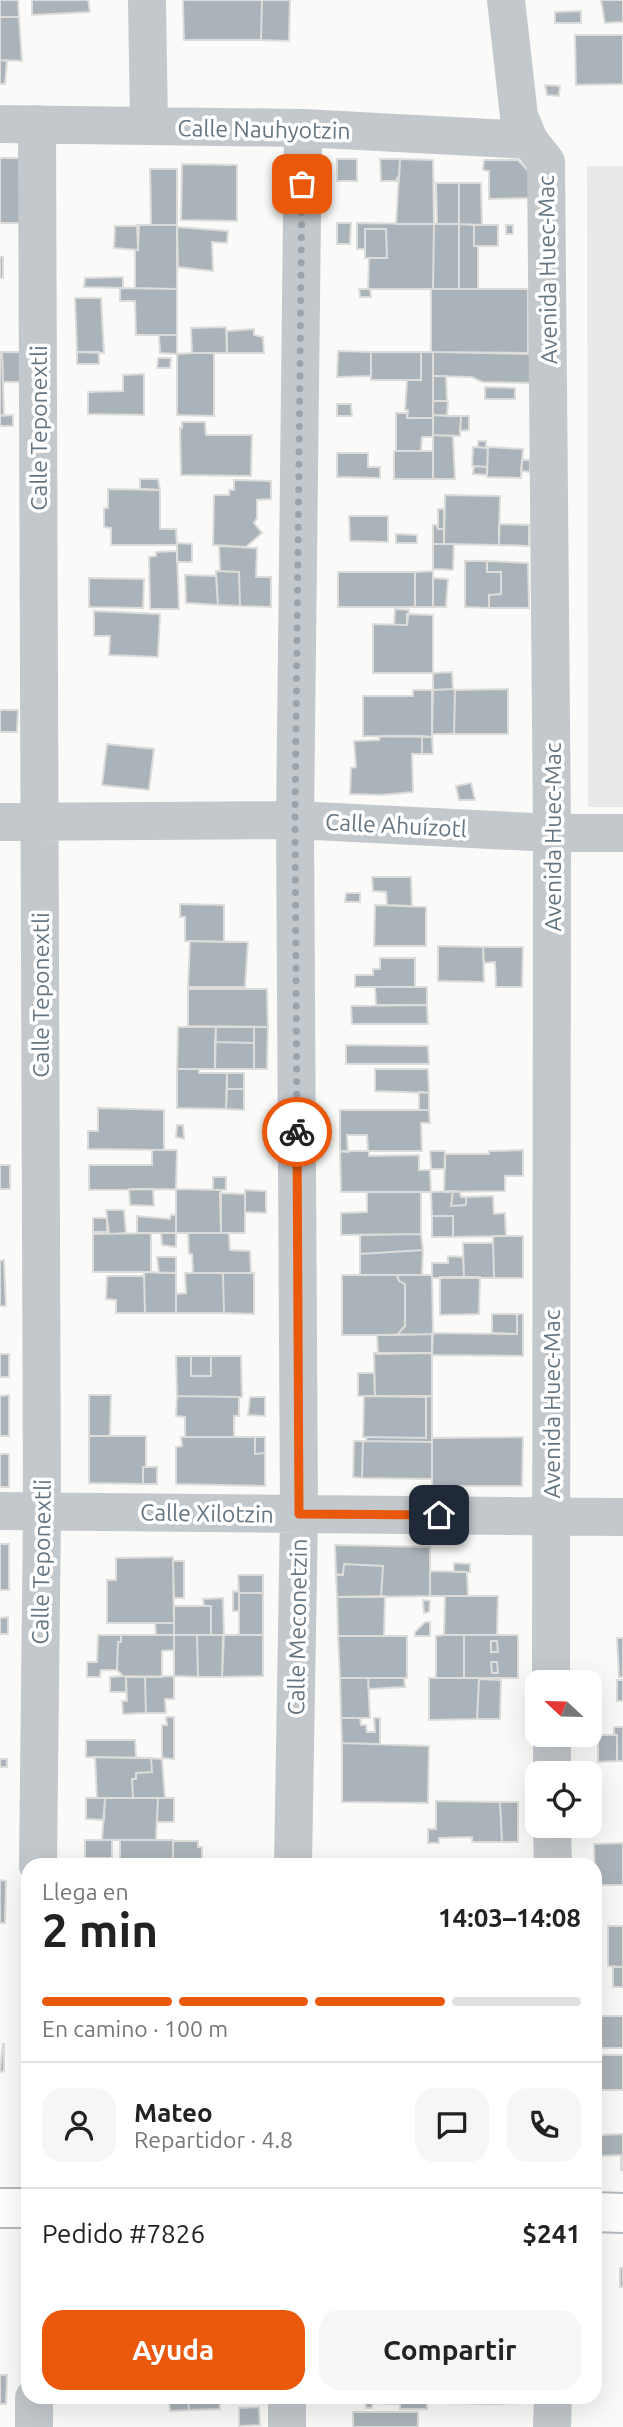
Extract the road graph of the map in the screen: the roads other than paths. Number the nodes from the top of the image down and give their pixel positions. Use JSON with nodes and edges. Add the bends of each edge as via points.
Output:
{"nodes":[{"id":1,"x":147,"y":0,"type":"edge"},
{"id":2,"x":506,"y":0,"type":"edge"},
{"id":3,"x":18,"y":124,"type":"edge"},
{"id":4,"x":149,"y":126,"type":"junction"},
{"id":5,"x":303,"y":128,"type":"junction"},
{"id":6,"x":529,"y":140,"type":"junction"},
{"id":7,"x":295,"y":820,"type":"junction"},
{"id":8,"x":39,"y":821,"type":"junction"},
{"id":9,"x":0,"y":822,"type":"edge"},
{"id":10,"x":552,"y":833,"type":"junction"},
{"id":11,"x":623,"y":833,"type":"edge"},
{"id":12,"x":0,"y":1511,"type":"edge"},
{"id":13,"x":42,"y":1511,"type":"junction"},
{"id":14,"x":299,"y":1514,"type":"junction"},
{"id":15,"x":550,"y":1516,"type":"junction"},
{"id":16,"x":623,"y":1517,"type":"edge"},
{"id":17,"x":551,"y":1670,"type":"edge"},
{"id":18,"x":552,"y":1838,"type":"edge"},
{"id":19,"x":38,"y":1858,"type":"edge"},
{"id":20,"x":293,"y":1858,"type":"edge"},
{"id":21,"x":553,"y":1858,"type":"edge"},
{"id":22,"x":0,"y":2208,"type":"edge"},
{"id":23,"x":21,"y":2208,"type":"edge"},
{"id":24,"x":602,"y":2212,"type":"edge"},
{"id":25,"x":623,"y":2213,"type":"edge"},
{"id":26,"x":34,"y":2404,"type":"edge"},
{"id":27,"x":287,"y":2404,"type":"edge"},
{"id":28,"x":553,"y":2404,"type":"edge"},
{"id":29,"x":34,"y":2427,"type":"edge"},
{"id":30,"x":287,"y":2427,"type":"edge"},
{"id":31,"x":552,"y":2427,"type":"edge"}],
"edges":[{"from":1,"to":4,"type":"street"},
{"from":2,"to":6,"type":"street","name":"Avenida Huec-Mac","via":[[519,116]]},
{"from":3,"to":4,"type":"street","name":"Calle Nauhyotzin"},
{"from":3,"to":8,"type":"street","name":"Calle Teponextli"},
{"from":4,"to":5,"type":"street","name":"Calle Nauhyotzin"},
{"from":5,"to":6,"type":"street","name":"Calle Nauhyotzin"},
{"from":5,"to":7,"type":"street","name":"Calle Meconetzin"},
{"from":6,"to":10,"type":"street","name":"Avenida Huec-Mac","via":[[546,162]]},
{"from":7,"to":8,"type":"street","name":"Calle Ahuízotl"},
{"from":7,"to":10,"type":"street","name":"Calle Ahuízotl"},
{"from":7,"to":14,"type":"street","name":"Calle Meconetzin"},
{"from":8,"to":9,"type":"street","name":"Calle Ahuízotl"},
{"from":8,"to":13,"type":"street","name":"Calle Teponextli"},
{"from":10,"to":11,"type":"street","name":"Calle Ahuízotl"},
{"from":10,"to":15,"type":"street","name":"Avenida Huec-Mac"},
{"from":12,"to":13,"type":"street","name":"Calle Xilotzin"},
{"from":13,"to":14,"type":"street","name":"Calle Xilotzin"},
{"from":13,"to":19,"type":"street","name":"Calle Teponextli"},
{"from":14,"to":15,"type":"street","name":"Calle Xilotzin"},
{"from":14,"to":20,"type":"street","name":"Calle Meconetzin"},
{"from":15,"to":16,"type":"street","name":"Calle Xilotzin"},
{"from":15,"to":17,"type":"street","name":"Avenida Huec-Mac"},
{"from":18,"to":21,"type":"street"},
{"from":22,"to":23,"type":"street"},
{"from":24,"to":25,"type":"street"},
{"from":26,"to":29,"type":"street"},
{"from":27,"to":30,"type":"street"},
{"from":28,"to":31,"type":"street"}]}
